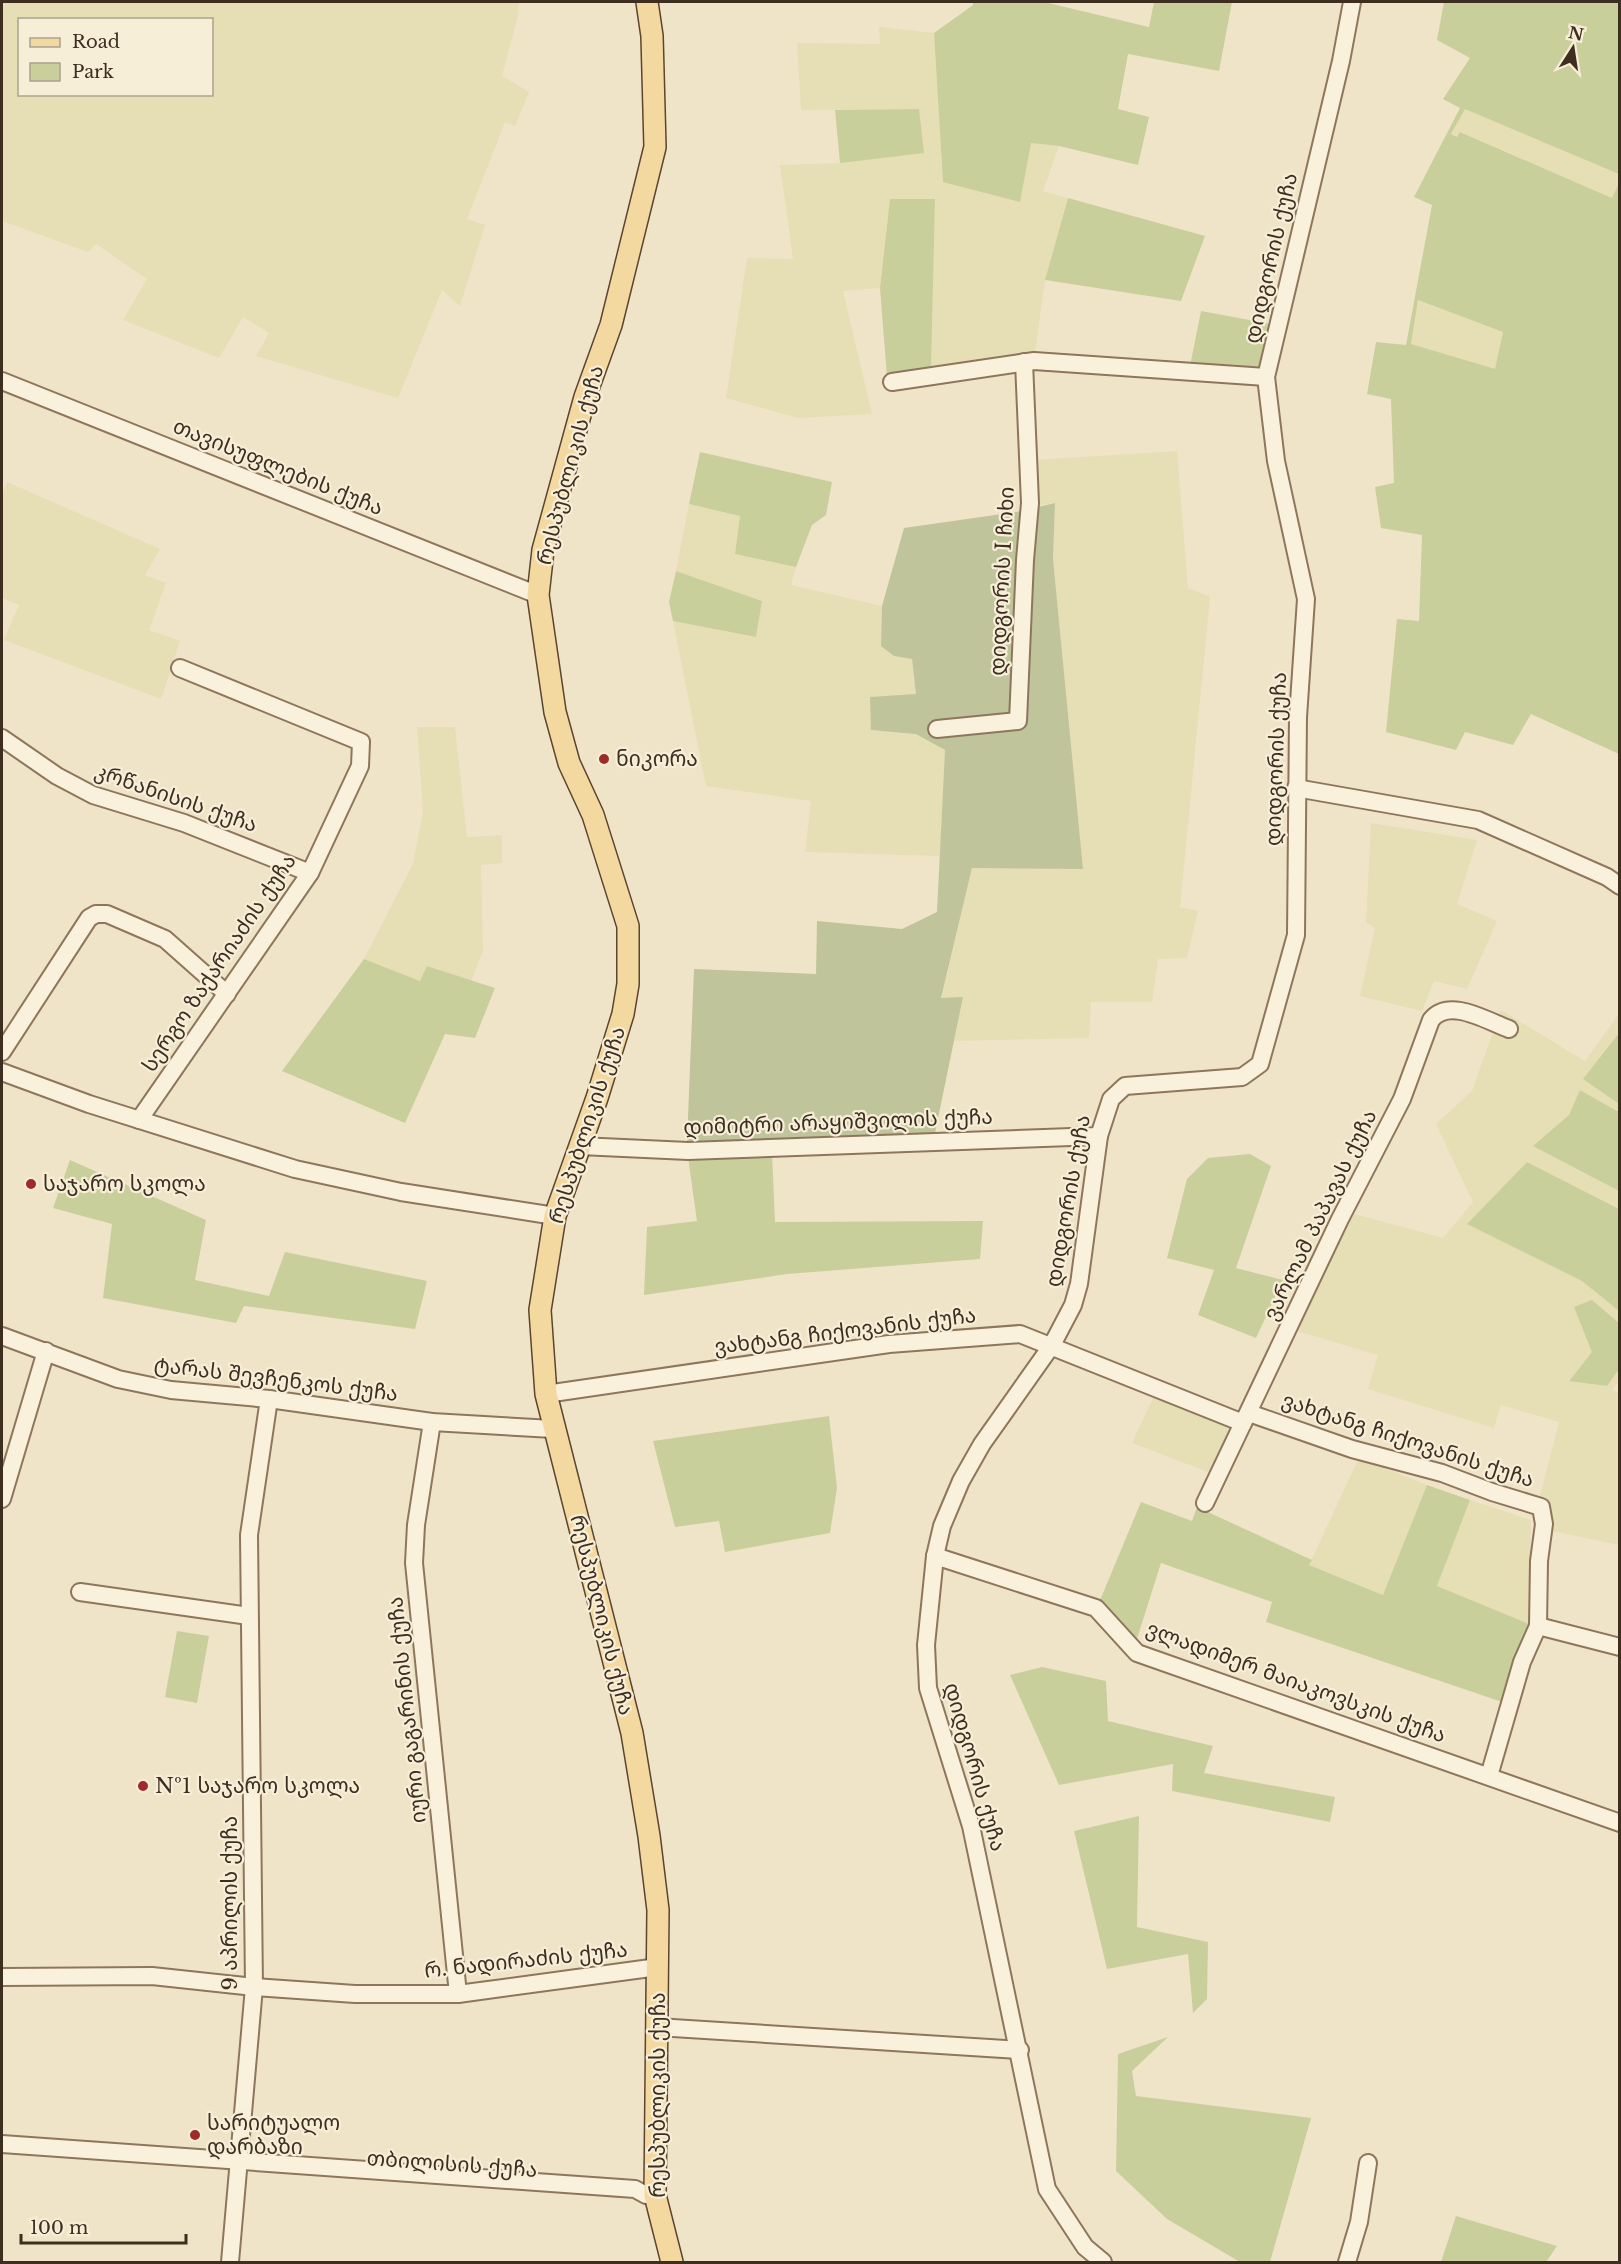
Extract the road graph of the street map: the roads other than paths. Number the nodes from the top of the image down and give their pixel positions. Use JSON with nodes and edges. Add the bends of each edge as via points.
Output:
{"nodes":[{"id":1,"x":647,"y":2,"type":"edge"},
{"id":2,"x":1352,"y":2,"type":"edge"},
{"id":3,"x":1024,"y":362,"type":"junction"},
{"id":4,"x":1266,"y":378,"type":"junction"},
{"id":5,"x":2,"y":381,"type":"edge"},
{"id":6,"x":892,"y":382,"type":"dead end"},
{"id":7,"x":538,"y":595,"type":"junction"},
{"id":8,"x":180,"y":668,"type":"dead end"},
{"id":9,"x":937,"y":729,"type":"dead end"},
{"id":10,"x":2,"y":738,"type":"edge"},
{"id":11,"x":1296,"y":788,"type":"junction"},
{"id":12,"x":310,"y":873,"type":"junction"},
{"id":13,"x":1620,"y":886,"type":"edge"},
{"id":14,"x":228,"y":994,"type":"junction"},
{"id":15,"x":1509,"y":1029,"type":"dead end"},
{"id":16,"x":2,"y":1052,"type":"edge"},
{"id":17,"x":2,"y":1072,"type":"edge"},
{"id":18,"x":139,"y":1120,"type":"junction"},
{"id":19,"x":1099,"y":1136,"type":"junction"},
{"id":20,"x":580,"y":1146,"type":"junction"},
{"id":21,"x":555,"y":1216,"type":"junction"},
{"id":22,"x":2,"y":1336,"type":"edge"},
{"id":23,"x":1052,"y":1346,"type":"junction"},
{"id":24,"x":46,"y":1351,"type":"junction"},
{"id":25,"x":546,"y":1394,"type":"junction"},
{"id":26,"x":269,"y":1399,"type":"junction"},
{"id":27,"x":1246,"y":1418,"type":"junction"},
{"id":28,"x":432,"y":1422,"type":"junction"},
{"id":29,"x":553,"y":1429,"type":"junction"},
{"id":30,"x":2,"y":1499,"type":"edge"},
{"id":31,"x":1205,"y":1503,"type":"dead end"},
{"id":32,"x":935,"y":1556,"type":"junction"},
{"id":33,"x":80,"y":1592,"type":"dead end"},
{"id":34,"x":249,"y":1616,"type":"junction"},
{"id":35,"x":1538,"y":1626,"type":"junction"},
{"id":36,"x":1620,"y":1647,"type":"edge"},
{"id":37,"x":1489,"y":1776,"type":"junction"},
{"id":38,"x":1620,"y":1823,"type":"edge"},
{"id":39,"x":658,"y":1967,"type":"junction"},
{"id":40,"x":2,"y":1977,"type":"edge"},
{"id":41,"x":254,"y":1987,"type":"junction"},
{"id":42,"x":458,"y":1994,"type":"junction"},
{"id":43,"x":657,"y":2027,"type":"junction"},
{"id":44,"x":1020,"y":2050,"type":"junction"},
{"id":45,"x":2,"y":2144,"type":"edge"},
{"id":46,"x":2,"y":2155,"type":"edge"},
{"id":47,"x":1368,"y":2163,"type":"dead end"},
{"id":48,"x":238,"y":2166,"type":"junction"},
{"id":49,"x":651,"y":2195,"type":"junction"},
{"id":50,"x":230,"y":2262,"type":"edge"},
{"id":51,"x":672,"y":2262,"type":"edge"},
{"id":52,"x":1103,"y":2262,"type":"edge"},
{"id":53,"x":1347,"y":2262,"type":"edge"}],
"edges":[{"from":1,"to":7,"type":"main road","name":"რესპუბლიკის ქუჩა","via":[[652,36],[655,147],[611,325],[585,397],[543,550]]},
{"from":2,"to":4,"type":"street","name":"დიდგორის ქუჩა"},
{"from":3,"to":4,"type":"street"},
{"from":3,"to":6,"type":"street"},
{"from":3,"to":9,"type":"street","name":"დიდგორის I ჩიხი","via":[[1030,503],[1018,721]]},
{"from":4,"to":11,"type":"street","name":"დიდგორის ქუჩა","via":[[1276,461],[1306,599]]},
{"from":5,"to":7,"type":"street","name":"თავისუფლების ქუჩა"},
{"from":7,"to":20,"type":"main road","name":"რესპუბლიკის ქუჩა","via":[[555,712],[568,764],[593,815],[628,926],[628,984],[622,1014]]},
{"from":8,"to":12,"type":"street","name":"სერგო ზაქარიაძის ქუჩა","via":[[362,742],[360,766]]},
{"from":10,"to":12,"type":"street","name":"კრწანისის ქუჩა","via":[[57,776],[93,795],[184,823]]},
{"from":11,"to":13,"type":"street","via":[[1478,820]]},
{"from":11,"to":19,"type":"street","name":"დიდგორის ქუჩა","via":[[1296,935],[1260,1064],[1242,1077],[1125,1086],[1111,1099]]},
{"from":12,"to":14,"type":"street","name":"სერგო ზაქარიაძის ქუჩა"},
{"from":14,"to":16,"type":"street","via":[[165,939],[107,914],[96,914],[89,918]]},
{"from":14,"to":18,"type":"street","name":"სერგო ზაქარიაძის ქუჩა"},
{"from":15,"to":27,"type":"street","name":"ვარლამ პაპავას ქუჩა","via":[[1448,1009],[1431,1020],[1402,1099]]},
{"from":17,"to":18,"type":"street"},
{"from":18,"to":21,"type":"street","via":[[295,1169],[401,1192]]},
{"from":19,"to":20,"type":"street","name":"დიმიტრი არაყიშვილის ქუჩა","via":[[688,1151]]},
{"from":19,"to":23,"type":"street","name":"დიდგორის ქუჩა","via":[[1079,1284]]},
{"from":20,"to":21,"type":"main road","name":"რესპუბლიკის ქუჩა"},
{"from":21,"to":25,"type":"main road","name":"რესპუბლიკის ქუჩა","via":[[540,1310]]},
{"from":22,"to":24,"type":"street","name":"ტარას შევჩენკოს ქუჩა"},
{"from":23,"to":25,"type":"street","name":"ვახტანგ ჩიქოვანის ქუჩა","via":[[1020,1334],[889,1344]]},
{"from":23,"to":27,"type":"street","name":"ვახტანგ ჩიქოვანის ქუჩა"},
{"from":23,"to":32,"type":"street","name":"დიდგორის ქუჩა","via":[[982,1444],[961,1481],[942,1526]]},
{"from":24,"to":26,"type":"street","name":"ტარას შევჩენკოს ქუჩა","via":[[118,1379],[171,1390]]},
{"from":24,"to":30,"type":"street"},
{"from":25,"to":29,"type":"main road","name":"რესპუბლიკის ქუჩა"},
{"from":26,"to":28,"type":"street","name":"ტარას შევჩენკოს ქუჩა"},
{"from":26,"to":34,"type":"street","name":"9 აპრილის ქუჩა","via":[[249,1535]]},
{"from":27,"to":31,"type":"street","name":"ვარლამ პაპავას ქუჩა"},
{"from":27,"to":35,"type":"street","name":"ვახტანგ ჩიქოვანის ქუჩა","via":[[1442,1473],[1541,1507],[1544,1524]]},
{"from":28,"to":29,"type":"street","name":"ტარას შევჩენკოს ქუჩა"},
{"from":28,"to":42,"type":"street","name":"იური გაგარინის ქუჩა","via":[[414,1563]]},
{"from":29,"to":39,"type":"main road","name":"რესპუბლიკის ქუჩა","via":[[632,1733],[658,1910]]},
{"from":32,"to":37,"type":"street","name":"ვლადიმერ მაიაკოვსკის ქუჩა","via":[[1095,1608],[1137,1653]]},
{"from":32,"to":44,"type":"street","name":"დიდგორის ქუჩა","via":[[926,1645],[928,1688],[971,1826]]},
{"from":33,"to":34,"type":"street"},
{"from":34,"to":41,"type":"street","name":"9 აპრილის ქუჩა"},
{"from":35,"to":36,"type":"street"},
{"from":35,"to":37,"type":"street","via":[[1522,1662]]},
{"from":37,"to":38,"type":"street","name":"ვლადიმერ მაიაკოვსკის ქუჩა"},
{"from":39,"to":42,"type":"street","name":"რ. ნადირაძის ქუჩა"},
{"from":39,"to":43,"type":"main road","name":"რესპუბლიკის ქუჩა"},
{"from":40,"to":41,"type":"street","name":"რ. ნადირაძის ქუჩა","via":[[152,1976]]},
{"from":41,"to":42,"type":"street","name":"რ. ნადირაძის ქუჩა","via":[[355,1994]]},
{"from":41,"to":48,"type":"street","name":"9 აპრილის ქუჩა"},
{"from":43,"to":44,"type":"street"},
{"from":43,"to":49,"type":"main road","name":"რესპუბლიკის ქუჩა"},
{"from":44,"to":52,"type":"street","name":"დიდგორის ქუჩა","via":[[1047,2189],[1085,2247]]},
{"from":45,"to":48,"type":"street","name":"თბილისის ქუჩა"},
{"from":46,"to":48,"type":"street","name":"თბილისის ქუჩა"},
{"from":47,"to":53,"type":"street","via":[[1359,2222]]},
{"from":48,"to":49,"type":"street","name":"თბილისის ქუჩა","via":[[638,2200]]},
{"from":48,"to":50,"type":"street","name":"9 აპრილის ქუჩა"},
{"from":49,"to":51,"type":"main road","name":"რესპუბლიკის ქუჩა"}]}
